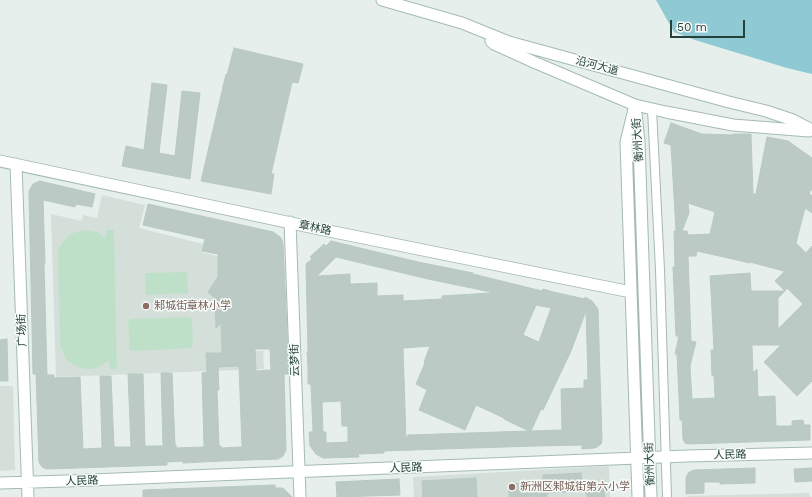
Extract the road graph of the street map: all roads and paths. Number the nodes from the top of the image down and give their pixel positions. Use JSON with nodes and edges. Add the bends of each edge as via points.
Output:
{"nodes":[{"id":1,"x":382,"y":0,"type":"edge"},
{"id":2,"x":479,"y":30,"type":"junction"},
{"id":3,"x":635,"y":105,"type":"junction"},
{"id":4,"x":652,"y":109,"type":"junction"},
{"id":5,"x":812,"y":131,"type":"edge"},
{"id":6,"x":0,"y":160,"type":"edge"},
{"id":7,"x":16,"y":164,"type":"junction"},
{"id":8,"x":290,"y":222,"type":"junction"},
{"id":9,"x":632,"y":292,"type":"junction"},
{"id":10,"x":812,"y":453,"type":"edge"},
{"id":11,"x":666,"y":457,"type":"junction"},
{"id":12,"x":637,"y":458,"type":"junction"},
{"id":13,"x":650,"y":458,"type":"junction"},
{"id":14,"x":299,"y":472,"type":"junction"},
{"id":15,"x":27,"y":482,"type":"junction"},
{"id":16,"x":0,"y":483,"type":"edge"},
{"id":17,"x":28,"y":497,"type":"edge"},
{"id":18,"x":300,"y":497,"type":"edge"},
{"id":19,"x":638,"y":497,"type":"edge"},
{"id":20,"x":651,"y":497,"type":"edge"},
{"id":21,"x":667,"y":497,"type":"edge"}],
"edges":[{"from":1,"to":2,"type":"street","name":"沿河大道"},
{"from":2,"to":3,"type":"street","via":[[494,44]]},
{"from":2,"to":5,"type":"street","name":"沿河大道","via":[[509,42],[766,111],[793,120]]},
{"from":3,"to":4,"type":"street"},
{"from":3,"to":9,"type":"street","name":"衡州大街","via":[[626,142]]},
{"from":3,"to":13,"type":"street","name":"衡州大街","via":[[639,141]]},
{"from":4,"to":5,"type":"street","via":[[734,125]]},
{"from":4,"to":11,"type":"street"},
{"from":6,"to":7,"type":"street","name":"章林路"},
{"from":7,"to":8,"type":"street","name":"章林路"},
{"from":7,"to":15,"type":"street","name":"广场街"},
{"from":8,"to":9,"type":"street","name":"章林路"},
{"from":8,"to":14,"type":"street","name":"云梦街"},
{"from":9,"to":12,"type":"street","name":"衡州大街"},
{"from":10,"to":11,"type":"street","name":"人民路"},
{"from":11,"to":13,"type":"street","name":"人民路"},
{"from":11,"to":21,"type":"street"},
{"from":12,"to":13,"type":"street","name":"人民路"},
{"from":12,"to":14,"type":"street","name":"人民路"},
{"from":12,"to":19,"type":"street","name":"衡州大街"},
{"from":13,"to":20,"type":"street","name":"衡州大街"},
{"from":14,"to":15,"type":"street","name":"人民路"},
{"from":14,"to":18,"type":"street","name":"云梦街"},
{"from":15,"to":16,"type":"street","name":"人民路"},
{"from":15,"to":17,"type":"street","name":"广场街"}]}
